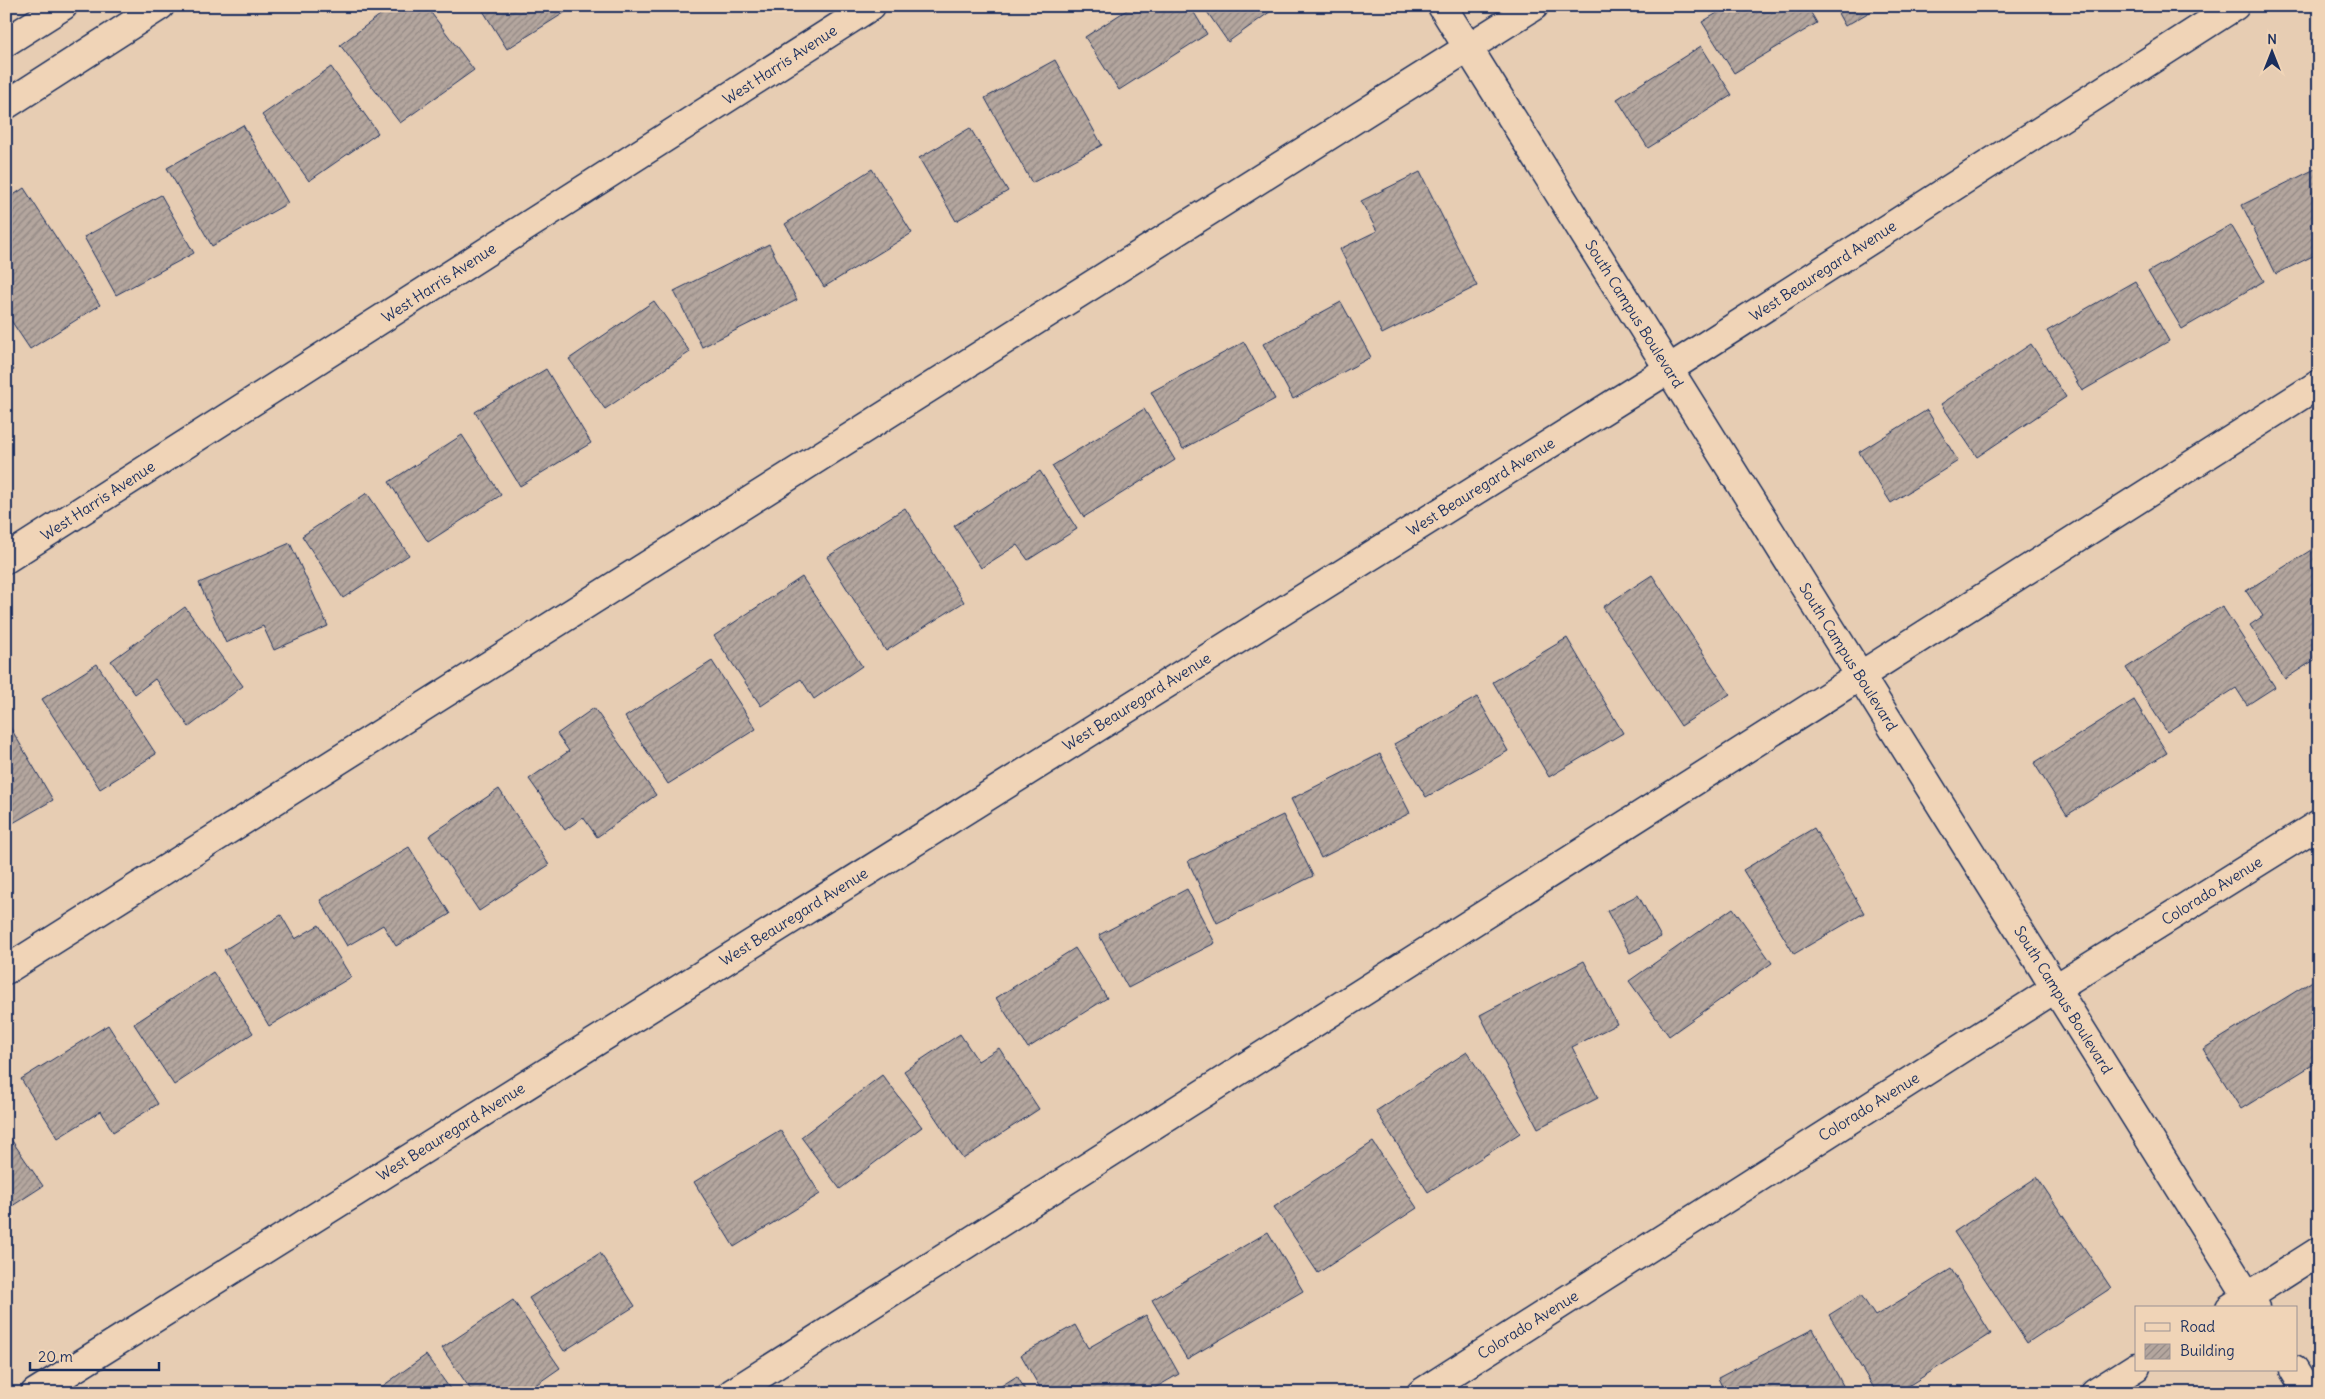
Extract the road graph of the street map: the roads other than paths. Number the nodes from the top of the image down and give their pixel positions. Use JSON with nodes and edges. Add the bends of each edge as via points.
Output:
{"nodes":[{"id":1,"x":63,"y":6,"type":"edge"},
{"id":2,"x":160,"y":6,"type":"edge"},
{"id":3,"x":871,"y":6,"type":"edge"},
{"id":4,"x":1442,"y":6,"type":"edge"},
{"id":5,"x":1534,"y":6,"type":"edge"},
{"id":6,"x":2236,"y":6,"type":"edge"},
{"id":7,"x":6,"y":42,"type":"edge"},
{"id":8,"x":1468,"y":48,"type":"junction"},
{"id":9,"x":6,"y":105,"type":"edge"},
{"id":10,"x":1669,"y":369,"type":"junction"},
{"id":11,"x":2319,"y":384,"type":"edge"},
{"id":12,"x":6,"y":559,"type":"edge"},
{"id":13,"x":1860,"y":676,"type":"junction"},
{"id":14,"x":2319,"y":824,"type":"edge"},
{"id":15,"x":6,"y":970,"type":"edge"},
{"id":16,"x":2056,"y":988,"type":"junction"},
{"id":17,"x":2319,"y":1251,"type":"edge"},
{"id":18,"x":2244,"y":1304,"type":"edge"},
{"id":19,"x":2135,"y":1368,"type":"edge"},
{"id":20,"x":2295,"y":1372,"type":"edge"},
{"id":21,"x":36,"y":1393,"type":"edge"},
{"id":22,"x":732,"y":1393,"type":"edge"},
{"id":23,"x":1421,"y":1393,"type":"edge"},
{"id":24,"x":2095,"y":1393,"type":"edge"},
{"id":25,"x":2308,"y":1393,"type":"edge"}],
"edges":[{"from":1,"to":7,"type":"street"},
{"from":2,"to":9,"type":"street"},
{"from":3,"to":12,"type":"street","name":"West Harris Avenue"},
{"from":4,"to":8,"type":"street","name":"South Campus Boulevard"},
{"from":5,"to":8,"type":"street"},
{"from":6,"to":10,"type":"street","name":"West Beauregard Avenue"},
{"from":8,"to":10,"type":"street","name":"South Campus Boulevard"},
{"from":8,"to":15,"type":"street"},
{"from":10,"to":13,"type":"street","name":"South Campus Boulevard"},
{"from":10,"to":21,"type":"street","name":"West Beauregard Avenue"},
{"from":11,"to":13,"type":"street"},
{"from":13,"to":16,"type":"street","name":"South Campus Boulevard"},
{"from":13,"to":22,"type":"street"},
{"from":14,"to":16,"type":"street","name":"Colorado Avenue"},
{"from":16,"to":18,"type":"street","name":"South Campus Boulevard"},
{"from":16,"to":23,"type":"street","name":"Colorado Avenue"},
{"from":17,"to":18,"type":"street"},
{"from":19,"to":24,"type":"street"},
{"from":20,"to":25,"type":"street"}]}
